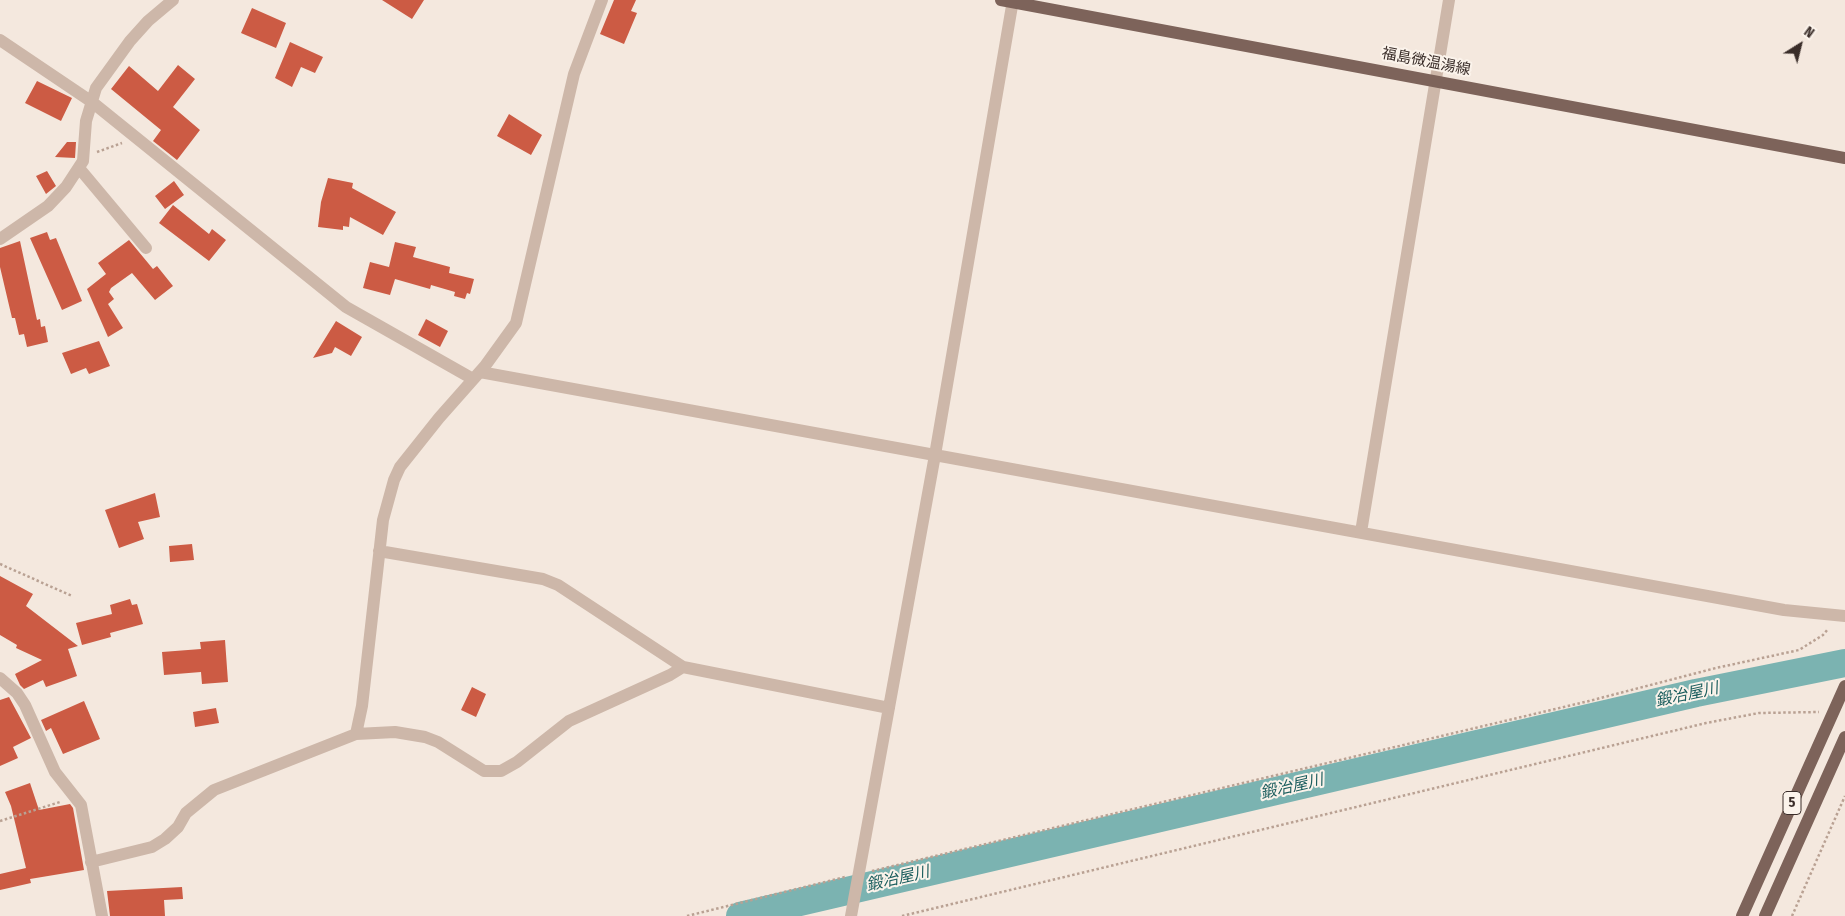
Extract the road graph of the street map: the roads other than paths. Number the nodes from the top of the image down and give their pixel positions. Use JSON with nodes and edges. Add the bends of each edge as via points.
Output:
{"nodes":[{"id":1,"x":173,"y":0,"type":"edge"},
{"id":2,"x":602,"y":0,"type":"edge"},
{"id":3,"x":1449,"y":0,"type":"edge"},
{"id":4,"x":1009,"y":1,"type":"edge"},
{"id":5,"x":0,"y":40,"type":"edge"},
{"id":6,"x":1434,"y":80,"type":"junction"},
{"id":7,"x":92,"y":102,"type":"junction"},
{"id":8,"x":1845,"y":158,"type":"edge"},
{"id":9,"x":81,"y":163,"type":"junction"},
{"id":10,"x":0,"y":239,"type":"edge"},
{"id":11,"x":146,"y":248,"type":"dead end"},
{"id":12,"x":477,"y":375,"type":"junction"},
{"id":13,"x":936,"y":455,"type":"junction"},
{"id":14,"x":1361,"y":532,"type":"junction"},
{"id":15,"x":379,"y":551,"type":"junction"},
{"id":16,"x":1842,"y":616,"type":"edge"},
{"id":17,"x":684,"y":667,"type":"junction"},
{"id":18,"x":0,"y":678,"type":"edge"},
{"id":19,"x":1843,"y":692,"type":"edge"},
{"id":20,"x":889,"y":708,"type":"junction"},
{"id":21,"x":356,"y":734,"type":"junction"},
{"id":22,"x":1845,"y":737,"type":"edge"},
{"id":23,"x":91,"y":862,"type":"junction"},
{"id":24,"x":102,"y":916,"type":"edge"},
{"id":25,"x":851,"y":916,"type":"edge"},
{"id":26,"x":1742,"y":916,"type":"edge"},
{"id":27,"x":1764,"y":916,"type":"edge"}],
"edges":[{"from":1,"to":7,"type":"street","via":[[130,41],[96,88]]},
{"from":2,"to":12,"type":"street","via":[[574,74],[520,312],[512,331]]},
{"from":3,"to":6,"type":"street"},
{"from":4,"to":6,"type":"main road","name":"福島微温湯線"},
{"from":4,"to":13,"type":"street"},
{"from":5,"to":7,"type":"street"},
{"from":6,"to":8,"type":"main road","name":"福島微温湯線"},
{"from":6,"to":14,"type":"street"},
{"from":7,"to":9,"type":"street","via":[[86,121]]},
{"from":7,"to":12,"type":"street","via":[[346,307]]},
{"from":9,"to":10,"type":"street","via":[[54,201]]},
{"from":9,"to":11,"type":"street"},
{"from":12,"to":13,"type":"street"},
{"from":12,"to":15,"type":"street","via":[[400,467],[386,507]]},
{"from":13,"to":14,"type":"street"},
{"from":13,"to":20,"type":"street"},
{"from":14,"to":16,"type":"street","via":[[1784,610]]},
{"from":15,"to":17,"type":"street","via":[[553,582]]},
{"from":15,"to":21,"type":"street"},
{"from":17,"to":20,"type":"street"},
{"from":17,"to":21,"type":"street","via":[[569,721],[501,771],[484,771],[425,737],[395,732]]},
{"from":18,"to":23,"type":"street","via":[[25,705],[55,772],[81,805]]},
{"from":19,"to":26,"type":"main road","number":"5"},
{"from":20,"to":25,"type":"street"},
{"from":21,"to":23,"type":"street","via":[[214,790],[186,813],[178,827],[165,839],[152,847]]},
{"from":22,"to":27,"type":"main road","number":"5"},
{"from":23,"to":24,"type":"street"}]}
